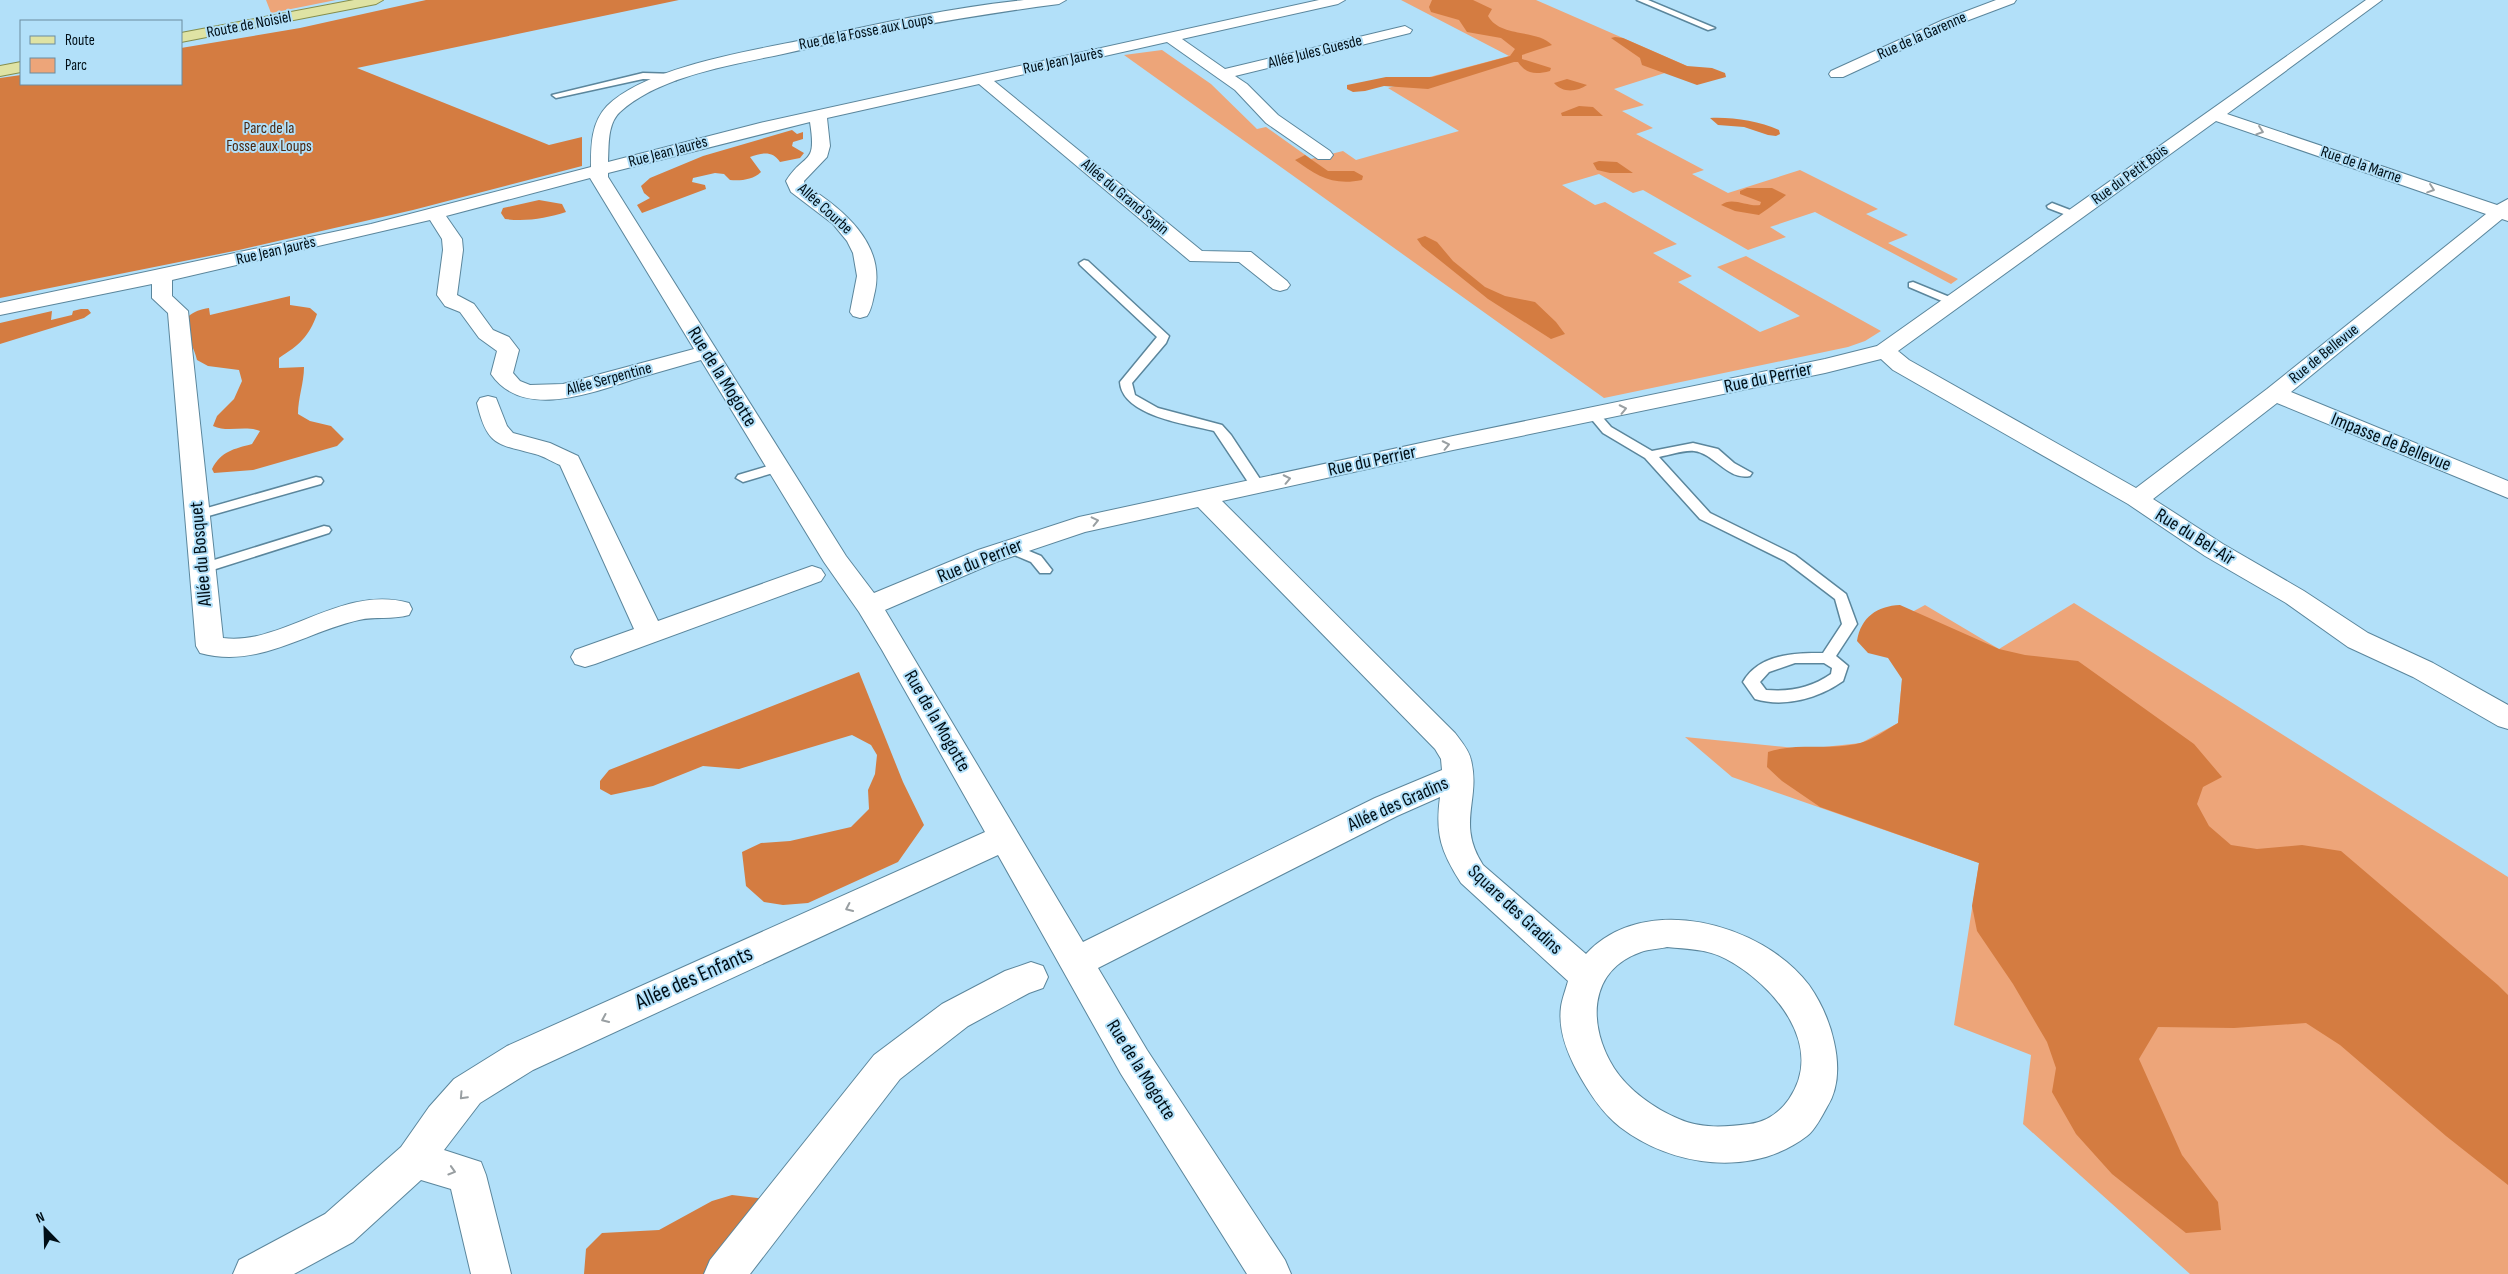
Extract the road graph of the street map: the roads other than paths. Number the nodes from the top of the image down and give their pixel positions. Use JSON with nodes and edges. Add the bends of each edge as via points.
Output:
{"nodes":[{"id":1,"x":376,"y":0,"type":"edge"},
{"id":2,"x":1059,"y":0,"type":"edge"},
{"id":3,"x":1338,"y":0,"type":"edge"},
{"id":4,"x":1641,"y":0,"type":"edge"},
{"id":5,"x":2008,"y":0,"type":"edge"},
{"id":6,"x":2375,"y":0,"type":"edge"},
{"id":7,"x":1711,"y":28,"type":"dead end"},
{"id":8,"x":1405,"y":30,"type":"dead end"},
{"id":9,"x":182,"y":38,"type":"edge"},
{"id":10,"x":1170,"y":38,"type":"junction"},
{"id":11,"x":20,"y":67,"type":"edge"},
{"id":12,"x":0,"y":71,"type":"edge"},
{"id":13,"x":1224,"y":74,"type":"junction"},
{"id":14,"x":1837,"y":74,"type":"dead end"},
{"id":15,"x":676,"y":77,"type":"junction"},
{"id":16,"x":981,"y":78,"type":"junction"},
{"id":17,"x":556,"y":95,"type":"dead end"},
{"id":18,"x":818,"y":115,"type":"junction"},
{"id":19,"x":2214,"y":115,"type":"junction"},
{"id":20,"x":1324,"y":155,"type":"dead end"},
{"id":21,"x":600,"y":170,"type":"junction"},
{"id":22,"x":2052,"y":206,"type":"dead end"},
{"id":23,"x":2505,"y":210,"type":"edge"},
{"id":24,"x":436,"y":214,"type":"junction"},
{"id":25,"x":2074,"y":215,"type":"junction"},
{"id":26,"x":1084,"y":263,"type":"dead end"},
{"id":27,"x":162,"y":276,"type":"junction"},
{"id":28,"x":1280,"y":285,"type":"dead end"},
{"id":29,"x":1913,"y":285,"type":"dead end"},
{"id":30,"x":1953,"y":302,"type":"junction"},
{"id":31,"x":0,"y":309,"type":"edge"},
{"id":32,"x":860,"y":312,"type":"dead end"},
{"id":33,"x":1885,"y":351,"type":"junction"},
{"id":34,"x":707,"y":352,"type":"junction"},
{"id":35,"x":2275,"y":394,"type":"junction"},
{"id":36,"x":488,"y":403,"type":"dead end"},
{"id":37,"x":1594,"y":415,"type":"junction"},
{"id":38,"x":1650,"y":455,"type":"junction"},
{"id":39,"x":778,"y":467,"type":"junction"},
{"id":40,"x":1745,"y":473,"type":"dead end"},
{"id":41,"x":743,"y":478,"type":"dead end"},
{"id":42,"x":316,"y":481,"type":"dead end"},
{"id":43,"x":1257,"y":485,"type":"junction"},
{"id":44,"x":2508,"y":490,"type":"edge"},
{"id":45,"x":1203,"y":497,"type":"junction"},
{"id":46,"x":2137,"y":499,"type":"junction"},
{"id":47,"x":198,"y":515,"type":"junction"},
{"id":48,"x":324,"y":530,"type":"dead end"},
{"id":49,"x":1010,"y":548,"type":"junction"},
{"id":50,"x":202,"y":568,"type":"junction"},
{"id":51,"x":1045,"y":570,"type":"dead end"},
{"id":52,"x":812,"y":574,"type":"dead end"},
{"id":53,"x":870,"y":606,"type":"junction"},
{"id":54,"x":399,"y":609,"type":"dead end"},
{"id":55,"x":650,"y":633,"type":"junction"},
{"id":56,"x":585,"y":657,"type":"dead end"},
{"id":57,"x":1827,"y":658,"type":"junction"},
{"id":58,"x":2508,"y":718,"type":"edge"},
{"id":59,"x":1458,"y":776,"type":"junction"},
{"id":60,"x":1004,"y":838,"type":"junction"},
{"id":61,"x":1077,"y":962,"type":"junction"},
{"id":62,"x":1587,"y":976,"type":"junction"},
{"id":63,"x":1031,"y":977,"type":"dead end"},
{"id":64,"x":415,"y":1160,"type":"junction"},
{"id":65,"x":253,"y":1274,"type":"edge"},
{"id":66,"x":491,"y":1274,"type":"edge"},
{"id":67,"x":724,"y":1274,"type":"edge"},
{"id":68,"x":1271,"y":1274,"type":"edge"}],
"edges":[{"from":1,"to":9,"type":"main road","name":"Route de Noisiel"},
{"from":2,"to":15,"type":"street","name":"Rue de la Fosse aux Loups","via":[[888,27],[710,66]]},
{"from":3,"to":10,"type":"street","name":"Rue Jean Jaurès"},
{"from":4,"to":7,"type":"lane"},
{"from":5,"to":14,"type":"street","name":"Rue de la Garenne","via":[[1948,23]]},
{"from":6,"to":19,"type":"street","name":"Rue du Petit Bois"},
{"from":8,"to":13,"type":"street","name":"Allée Jules Guesde"},
{"from":10,"to":13,"type":"street"},
{"from":10,"to":16,"type":"street","name":"Rue Jean Jaurès"},
{"from":11,"to":12,"type":"main road"},
{"from":13,"to":20,"type":"street","via":[[1242,87],[1272,119]]},
{"from":15,"to":17,"type":"lane","name":"Rue de la Fosse aux Loups","via":[[643,76]]},
{"from":15,"to":21,"type":"street","name":"Rue de la Fosse aux Loups","via":[[631,97],[605,120],[600,134]]},
{"from":16,"to":18,"type":"street","name":"Rue Jean Jaurès"},
{"from":16,"to":28,"type":"street","name":"Allée du Grand Sapin","via":[[1197,257],[1244,256]]},
{"from":18,"to":21,"type":"street","name":"Rue Jean Jaurès"},
{"from":18,"to":32,"type":"street","name":"Allée Courbe","via":[[821,152],[794,181],[797,188],[822,203],[857,239],[868,268]]},
{"from":19,"to":23,"type":"street","name":"Rue de la Marne","one_way":true},
{"from":19,"to":25,"type":"street","name":"Rue du Petit Bois"},
{"from":21,"to":24,"type":"street","name":"Rue Jean Jaurès"},
{"from":21,"to":34,"type":"street","name":"Rue de la Mogotte","via":[[599,177],[606,190]]},
{"from":22,"to":25,"type":"lane"},
{"from":23,"to":35,"type":"street","name":"Rue de Bellevue"},
{"from":24,"to":27,"type":"street","name":"Rue Jean Jaurès"},
{"from":24,"to":34,"type":"street","name":"Allée Serpentine","via":[[452,239],[446,295],[452,302],[468,308],[486,334],[508,350],[502,374],[517,389],[573,390]]},
{"from":25,"to":30,"type":"street","name":"Rue du Petit Bois"},
{"from":26,"to":43,"type":"lane","via":[[1163,336],[1126,382],[1134,402],[1218,428]]},
{"from":27,"to":31,"type":"street","name":"Rue Jean Jaurès"},
{"from":27,"to":47,"type":"street","name":"Allée du Bosquet","via":[[162,298],[178,311]]},
{"from":29,"to":30,"type":"lane"},
{"from":30,"to":33,"type":"street","name":"Rue du Petit Bois"},
{"from":37,"to":33,"type":"street","name":"Rue du Perrier","one_way":true},
{"from":33,"to":46,"type":"street","name":"Rue du Bel-Air","via":[[1901,365]]},
{"from":34,"to":39,"type":"street","name":"Rue de la Mogotte"},
{"from":35,"to":44,"type":"street","name":"Impasse de Bellevue"},
{"from":35,"to":46,"type":"street","name":"Rue de Bellevue"},
{"from":36,"to":55,"type":"street","via":[[501,436],[570,461]]},
{"from":37,"to":38,"type":"lane","via":[[1607,430]]},
{"from":43,"to":37,"type":"street","name":"Rue du Perrier","one_way":true},
{"from":38,"to":40,"type":"lane","via":[[1693,447],[1713,452],[1729,466]]},
{"from":38,"to":57,"type":"lane","via":[[1705,516],[1790,558],[1841,597],[1850,624]]},
{"from":39,"to":41,"type":"lane"},
{"from":39,"to":53,"type":"street","name":"Rue de la Mogotte","via":[[837,562]]},
{"from":42,"to":47,"type":"lane"},
{"from":43,"to":45,"type":"street","name":"Rue du Perrier"},
{"from":49,"to":45,"type":"street","name":"Rue du Perrier","one_way":true,"via":[[1079,525]]},
{"from":45,"to":59,"type":"street","name":"Allée des Gradins","via":[[1445,741],[1456,758]]},
{"from":46,"to":58,"type":"street","name":"Rue du Bel-Air","via":[[2352,636],[2423,670]]},
{"from":47,"to":50,"type":"street","name":"Allée du Bosquet"},
{"from":48,"to":50,"type":"lane"},
{"from":49,"to":51,"type":"lane","via":[[1036,559]]},
{"from":49,"to":53,"type":"street","name":"Rue du Perrier"},
{"from":50,"to":54,"type":"street","name":"Allée du Bosquet","via":[[210,646],[225,650],[251,646],[361,610]]},
{"from":52,"to":55,"type":"street"},
{"from":53,"to":60,"type":"street","name":"Rue de la Mogotte"},
{"from":55,"to":56,"type":"street"},
{"from":57,"to":57,"type":"lane","via":[[1840,666],[1838,678],[1823,689],[1780,698],[1761,695],[1751,682],[1764,668],[1794,658]]},
{"from":59,"to":61,"type":"street","name":"Allée des Gradins","via":[[1386,807]]},
{"from":59,"to":62,"type":"street","name":"Square des Gradins","via":[[1452,837],[1459,856],[1472,874]]},
{"from":60,"to":61,"type":"street","name":"Rue de la Mogotte"},
{"from":60,"to":64,"type":"street","name":"Allée des Enfants","one_way":true,"via":[[520,1058],[467,1091],[442,1120]]},
{"from":61,"to":68,"type":"street","name":"Rue de la Mogotte","via":[[1134,1062]]},
{"from":62,"to":62,"type":"street","via":[[1578,1008],[1582,1045],[1602,1082],[1633,1114],[1674,1136],[1719,1146],[1761,1141],[1795,1123],[1815,1093],[1820,1061],[1813,1027],[1796,996],[1769,969],[1737,948],[1702,936],[1667,933],[1642,937],[1607,954]]},
{"from":63,"to":67,"type":"street","via":[[955,1015],[887,1067]]},
{"from":64,"to":65,"type":"street","name":"Allée des Enfants","via":[[339,1228]]},
{"from":64,"to":66,"type":"street","one_way":true,"via":[[467,1176]]}]}
